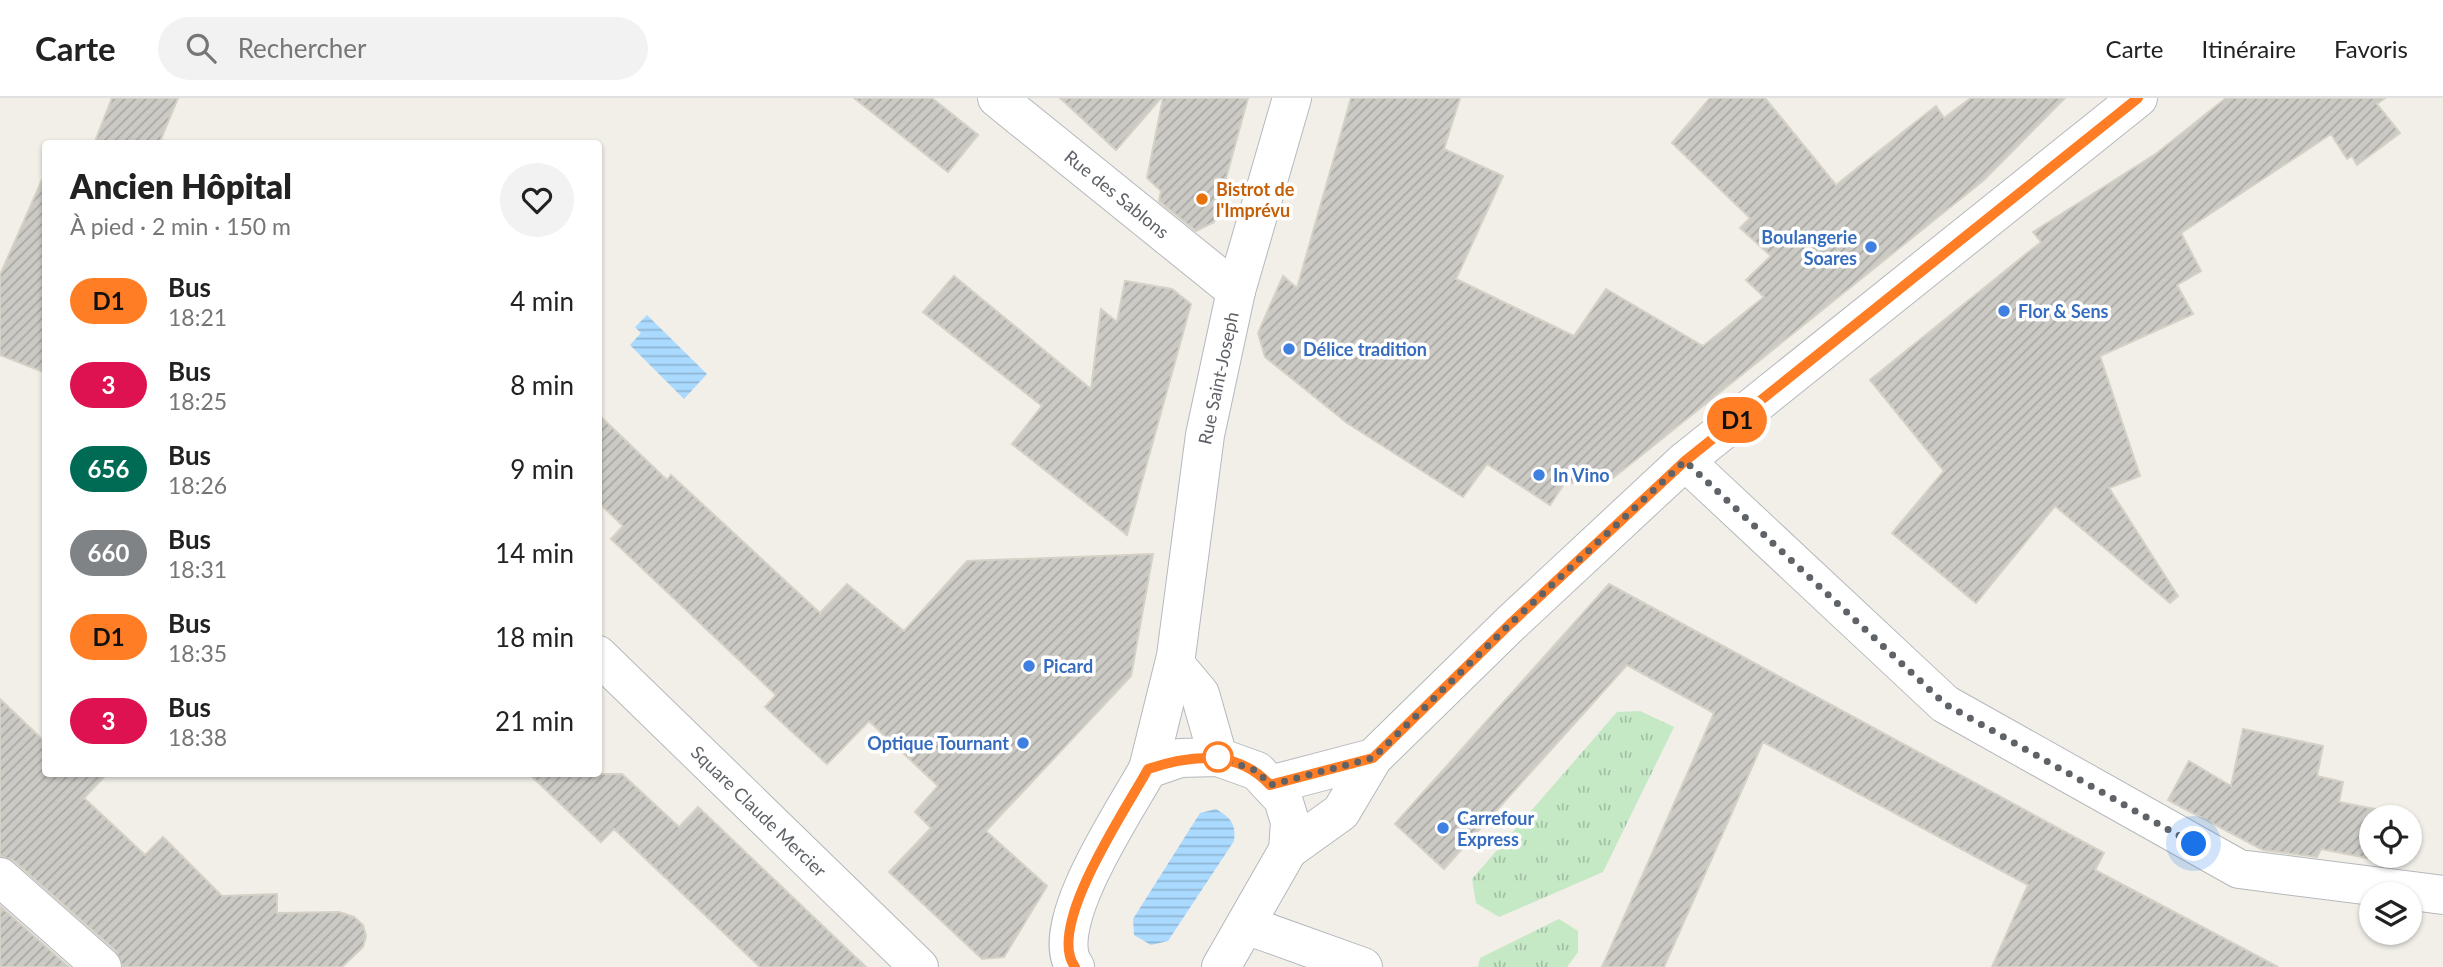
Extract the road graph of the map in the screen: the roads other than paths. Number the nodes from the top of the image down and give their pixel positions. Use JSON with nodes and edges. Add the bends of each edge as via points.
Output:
{"nodes":[{"id":1,"x":997,"y":98,"type":"edge"},
{"id":2,"x":1292,"y":98,"type":"edge"},
{"id":3,"x":2138,"y":98,"type":"edge"},
{"id":4,"x":1031,"y":112,"type":"edge"},
{"id":5,"x":1236,"y":291,"type":"junction"},
{"id":6,"x":1685,"y":461,"type":"junction"},
{"id":7,"x":602,"y":659,"type":"edge"},
{"id":8,"x":1174,"y":664,"type":"junction"},
{"id":9,"x":1218,"y":757,"type":"junction"},
{"id":10,"x":1373,"y":758,"type":"junction"},
{"id":11,"x":1148,"y":769,"type":"junction"},
{"id":12,"x":1270,"y":785,"type":"junction"},
{"id":13,"x":1288,"y":850,"type":"junction"},
{"id":14,"x":0,"y":877,"type":"edge"},
{"id":15,"x":2443,"y":895,"type":"edge"},
{"id":16,"x":1246,"y":925,"type":"junction"},
{"id":17,"x":1068,"y":964,"type":"edge"},
{"id":18,"x":102,"y":967,"type":"edge"},
{"id":19,"x":919,"y":967,"type":"edge"},
{"id":20,"x":1221,"y":967,"type":"edge"},
{"id":21,"x":1363,"y":967,"type":"edge"}],
"edges":[{"from":1,"to":4,"type":"street","name":"Rue des Sablons"},
{"from":2,"to":5,"type":"street","name":"Rue Saint-Joseph"},
{"from":3,"to":6,"type":"street"},
{"from":4,"to":5,"type":"street","name":"Rue des Sablons"},
{"from":5,"to":8,"type":"street","name":"Rue Saint-Joseph","via":[[1205,435]]},
{"from":6,"to":10,"type":"street"},
{"from":6,"to":15,"type":"street","via":[[1945,704],[2239,870]]},
{"from":7,"to":19,"type":"street","name":"Square Claude Mercier"},
{"from":8,"to":9,"type":"street","via":[[1200,694]]},
{"from":8,"to":11,"type":"street","name":"Rue Saint-Joseph"},
{"from":9,"to":11,"type":"street","via":[[1180,758]]},
{"from":9,"to":12,"type":"street","via":[[1257,771]]},
{"from":10,"to":12,"type":"street"},
{"from":10,"to":13,"type":"street","via":[[1341,812]]},
{"from":11,"to":17,"type":"street","name":"Rue Saint-Joseph","via":[[1078,897],[1067,940]]},
{"from":12,"to":13,"type":"street","via":[[1283,799],[1290,822]]},
{"from":13,"to":16,"type":"street"},
{"from":14,"to":18,"type":"street"},
{"from":16,"to":20,"type":"street"},
{"from":16,"to":21,"type":"street"}]}
